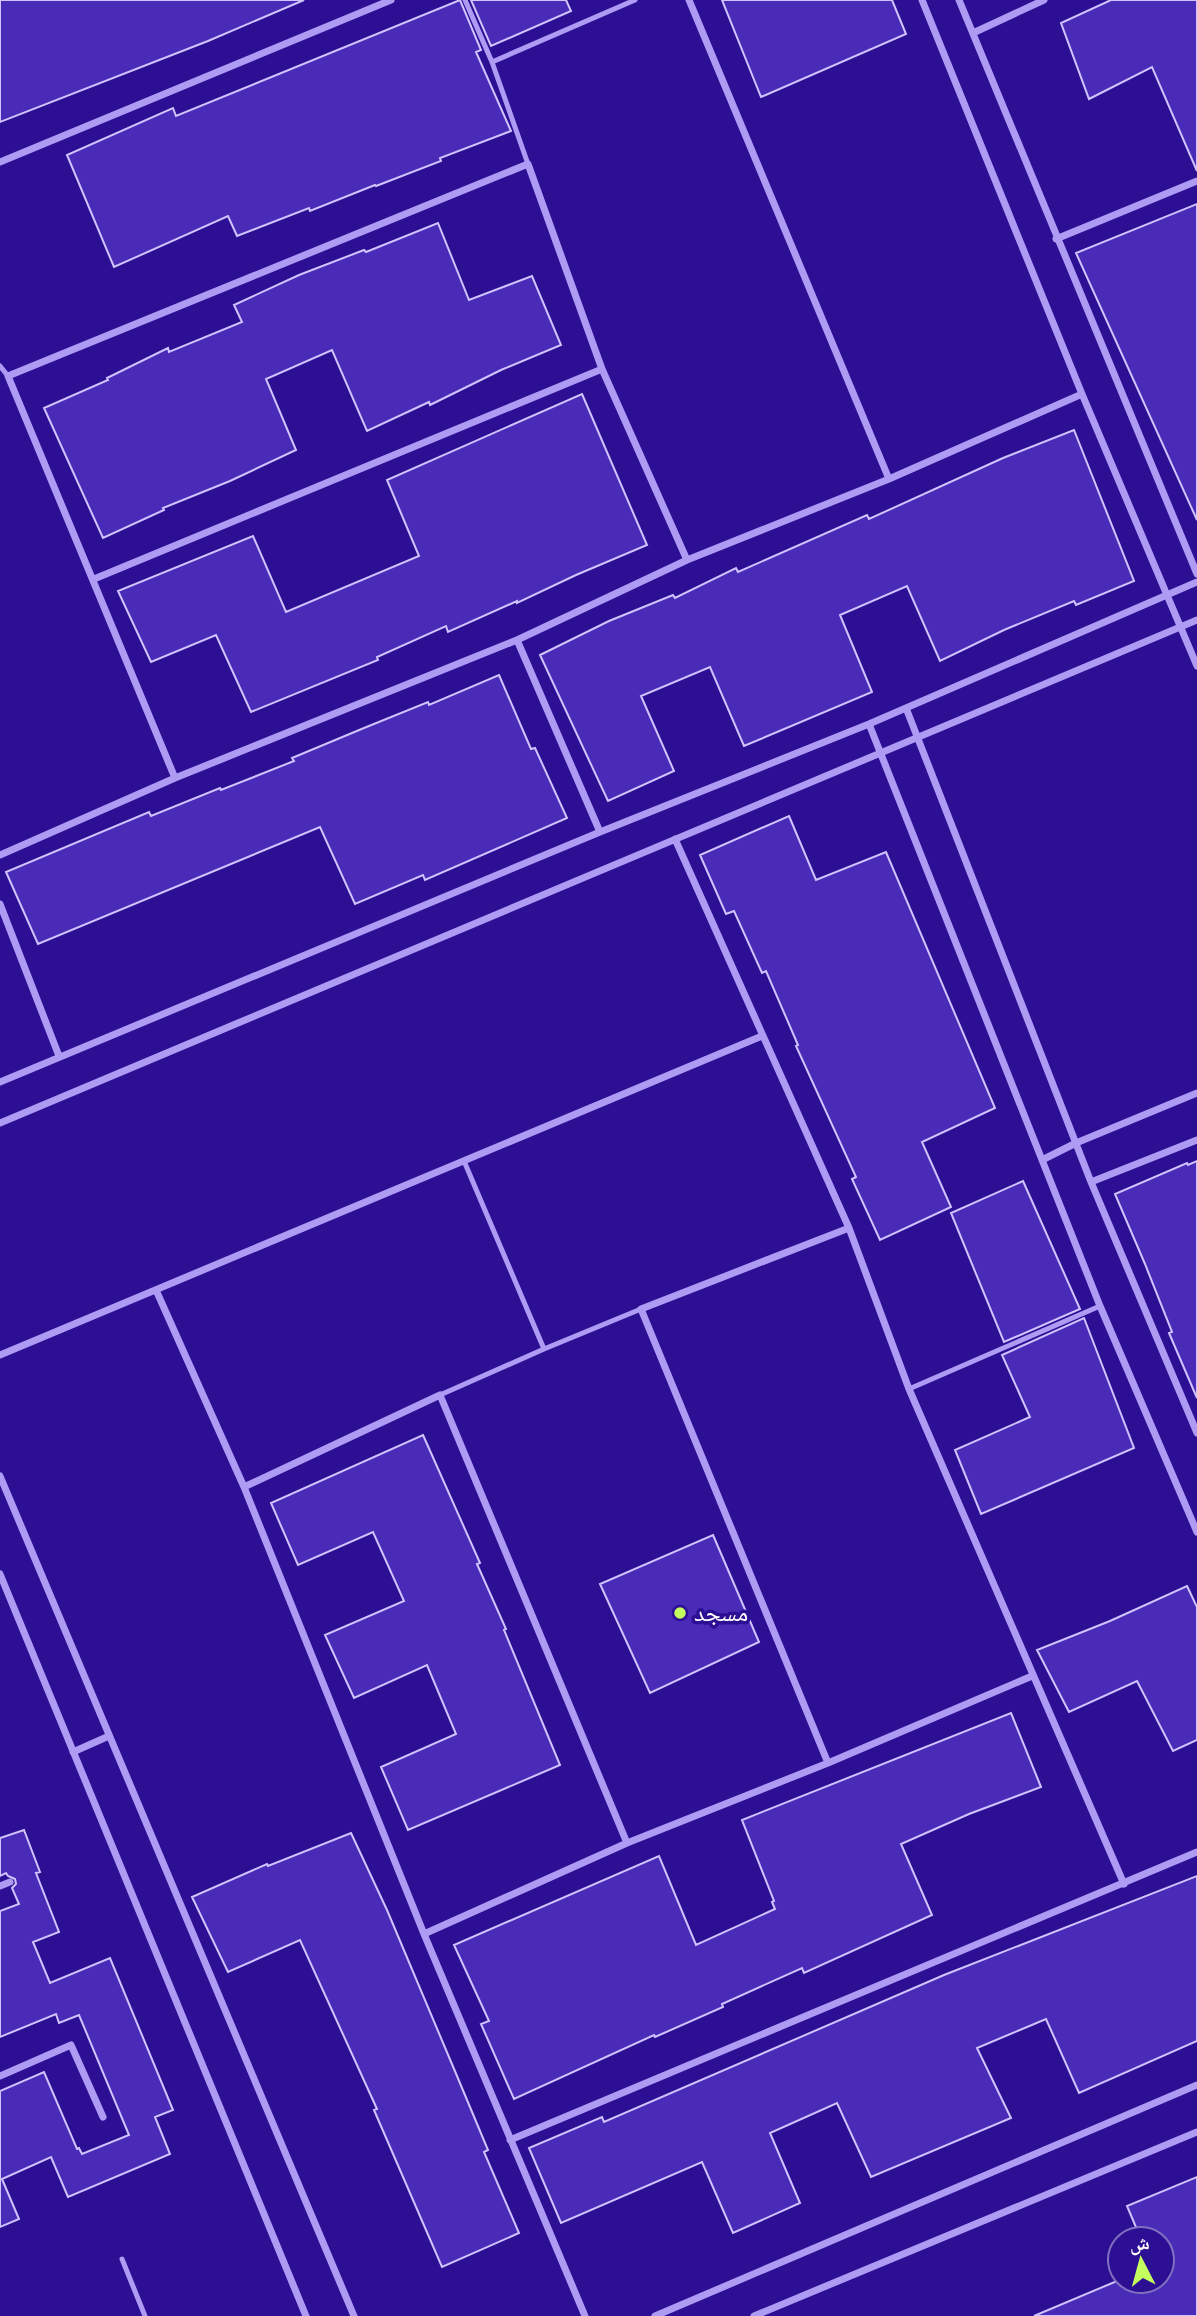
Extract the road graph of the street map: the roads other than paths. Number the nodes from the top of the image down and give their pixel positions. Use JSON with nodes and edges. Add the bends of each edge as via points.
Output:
{"nodes":[{"id":1,"x":391,"y":0,"type":"edge"},
{"id":2,"x":465,"y":0,"type":"edge"},
{"id":3,"x":635,"y":0,"type":"edge"},
{"id":4,"x":689,"y":0,"type":"edge"},
{"id":5,"x":922,"y":0,"type":"edge"},
{"id":6,"x":959,"y":0,"type":"edge"},
{"id":7,"x":1044,"y":0,"type":"edge"},
{"id":8,"x":973,"y":33,"type":"junction"},
{"id":9,"x":492,"y":62,"type":"junction"},
{"id":10,"x":0,"y":162,"type":"edge"},
{"id":11,"x":528,"y":164,"type":"junction"},
{"id":12,"x":1197,"y":181,"type":"edge"},
{"id":13,"x":1056,"y":239,"type":"junction"},
{"id":14,"x":0,"y":366,"type":"edge"},
{"id":15,"x":602,"y":369,"type":"junction"},
{"id":16,"x":8,"y":376,"type":"junction"},
{"id":17,"x":1082,"y":394,"type":"junction"},
{"id":18,"x":889,"y":479,"type":"junction"},
{"id":19,"x":687,"y":561,"type":"junction"},
{"id":20,"x":1197,"y":574,"type":"edge"},
{"id":21,"x":94,"y":579,"type":"junction"},
{"id":22,"x":1197,"y":582,"type":"edge"},
{"id":23,"x":1166,"y":594,"type":"junction"},
{"id":24,"x":1197,"y":620,"type":"edge"},
{"id":25,"x":1180,"y":626,"type":"junction"},
{"id":26,"x":517,"y":640,"type":"junction"},
{"id":27,"x":1197,"y":666,"type":"edge"},
{"id":28,"x":906,"y":708,"type":"junction"},
{"id":29,"x":869,"y":724,"type":"junction"},
{"id":30,"x":918,"y":735,"type":"junction"},
{"id":31,"x":881,"y":755,"type":"junction"},
{"id":32,"x":175,"y":778,"type":"junction"},
{"id":33,"x":600,"y":832,"type":"junction"},
{"id":34,"x":675,"y":839,"type":"junction"},
{"id":35,"x":0,"y":855,"type":"edge"},
{"id":36,"x":0,"y":904,"type":"edge"},
{"id":37,"x":762,"y":1036,"type":"junction"},
{"id":38,"x":59,"y":1056,"type":"junction"},
{"id":39,"x":0,"y":1082,"type":"edge"},
{"id":40,"x":1197,"y":1093,"type":"edge"},
{"id":41,"x":0,"y":1123,"type":"edge"},
{"id":42,"x":1197,"y":1140,"type":"edge"},
{"id":43,"x":1076,"y":1143,"type":"junction"},
{"id":44,"x":1042,"y":1160,"type":"junction"},
{"id":45,"x":464,"y":1161,"type":"junction"},
{"id":46,"x":1091,"y":1182,"type":"junction"},
{"id":47,"x":849,"y":1228,"type":"junction"},
{"id":48,"x":156,"y":1290,"type":"junction"},
{"id":49,"x":1100,"y":1306,"type":"junction"},
{"id":50,"x":641,"y":1310,"type":"junction"},
{"id":51,"x":544,"y":1349,"type":"junction"},
{"id":52,"x":0,"y":1355,"type":"edge"},
{"id":53,"x":909,"y":1389,"type":"junction"},
{"id":54,"x":440,"y":1395,"type":"junction"},
{"id":55,"x":1197,"y":1433,"type":"edge"},
{"id":56,"x":0,"y":1476,"type":"edge"},
{"id":57,"x":244,"y":1487,"type":"junction"},
{"id":58,"x":1197,"y":1532,"type":"edge"},
{"id":59,"x":0,"y":1574,"type":"edge"},
{"id":60,"x":1032,"y":1676,"type":"junction"},
{"id":61,"x":109,"y":1736,"type":"junction"},
{"id":62,"x":73,"y":1752,"type":"junction"},
{"id":63,"x":828,"y":1763,"type":"junction"},
{"id":64,"x":627,"y":1843,"type":"junction"},
{"id":65,"x":1197,"y":1852,"type":"edge"},
{"id":66,"x":10,"y":1882,"type":"dead end"},
{"id":67,"x":1124,"y":1884,"type":"junction"},
{"id":68,"x":0,"y":1886,"type":"edge"},
{"id":69,"x":424,"y":1934,"type":"junction"},
{"id":70,"x":0,"y":2076,"type":"edge"},
{"id":71,"x":1197,"y":2085,"type":"edge"},
{"id":72,"x":103,"y":2117,"type":"dead end"},
{"id":73,"x":1197,"y":2132,"type":"edge"},
{"id":74,"x":510,"y":2140,"type":"junction"},
{"id":75,"x":122,"y":2259,"type":"dead end"},
{"id":76,"x":145,"y":2316,"type":"edge"},
{"id":77,"x":306,"y":2316,"type":"edge"},
{"id":78,"x":354,"y":2316,"type":"edge"},
{"id":79,"x":585,"y":2316,"type":"edge"},
{"id":80,"x":655,"y":2316,"type":"edge"},
{"id":81,"x":754,"y":2316,"type":"edge"}],
"edges":[{"from":1,"to":10,"type":"street"},
{"from":2,"to":9,"type":"lane"},
{"from":3,"to":9,"type":"lane"},
{"from":4,"to":18,"type":"street"},
{"from":5,"to":17,"type":"street"},
{"from":6,"to":8,"type":"street"},
{"from":7,"to":8,"type":"street"},
{"from":8,"to":13,"type":"street"},
{"from":9,"to":11,"type":"lane"},
{"from":11,"to":15,"type":"street"},
{"from":11,"to":16,"type":"street"},
{"from":12,"to":13,"type":"street"},
{"from":13,"to":20,"type":"street"},
{"from":14,"to":16,"type":"lane"},
{"from":15,"to":19,"type":"street"},
{"from":15,"to":21,"type":"street"},
{"from":16,"to":21,"type":"street"},
{"from":17,"to":18,"type":"street"},
{"from":17,"to":23,"type":"street"},
{"from":18,"to":19,"type":"street"},
{"from":19,"to":26,"type":"street"},
{"from":21,"to":32,"type":"street"},
{"from":22,"to":23,"type":"street"},
{"from":23,"to":25,"type":"street"},
{"from":23,"to":28,"type":"street"},
{"from":24,"to":25,"type":"street"},
{"from":25,"to":27,"type":"street"},
{"from":25,"to":30,"type":"street"},
{"from":26,"to":32,"type":"street"},
{"from":26,"to":33,"type":"street"},
{"from":28,"to":29,"type":"street"},
{"from":28,"to":30,"type":"street"},
{"from":29,"to":31,"type":"street"},
{"from":29,"to":33,"type":"street"},
{"from":30,"to":31,"type":"street"},
{"from":30,"to":43,"type":"street"},
{"from":31,"to":34,"type":"street"},
{"from":31,"to":44,"type":"street"},
{"from":32,"to":35,"type":"street"},
{"from":33,"to":38,"type":"street"},
{"from":34,"to":37,"type":"street"},
{"from":34,"to":41,"type":"street"},
{"from":36,"to":38,"type":"street"},
{"from":37,"to":45,"type":"street"},
{"from":37,"to":47,"type":"street"},
{"from":38,"to":39,"type":"street"},
{"from":40,"to":43,"type":"street"},
{"from":42,"to":46,"type":"street"},
{"from":43,"to":44,"type":"street"},
{"from":43,"to":46,"type":"street"},
{"from":44,"to":49,"type":"street"},
{"from":45,"to":48,"type":"street"},
{"from":45,"to":51,"type":"lane"},
{"from":46,"to":55,"type":"street"},
{"from":47,"to":50,"type":"street"},
{"from":47,"to":53,"type":"street"},
{"from":48,"to":52,"type":"street"},
{"from":48,"to":57,"type":"street"},
{"from":49,"to":53,"type":"lane"},
{"from":49,"to":58,"type":"street"},
{"from":50,"to":51,"type":"lane"},
{"from":50,"to":63,"type":"street"},
{"from":51,"to":54,"type":"lane"},
{"from":53,"to":60,"type":"street"},
{"from":54,"to":57,"type":"street"},
{"from":54,"to":64,"type":"street"},
{"from":56,"to":61,"type":"street"},
{"from":57,"to":69,"type":"street"},
{"from":59,"to":62,"type":"street"},
{"from":60,"to":63,"type":"street"},
{"from":60,"to":67,"type":"street"},
{"from":61,"to":62,"type":"street"},
{"from":61,"to":78,"type":"street"},
{"from":62,"to":77,"type":"street"},
{"from":63,"to":64,"type":"street"},
{"from":64,"to":69,"type":"street"},
{"from":65,"to":67,"type":"street"},
{"from":66,"to":68,"type":"street"},
{"from":67,"to":74,"type":"street"},
{"from":69,"to":74,"type":"street"},
{"from":70,"to":72,"type":"street","via":[[71,2045]]},
{"from":71,"to":80,"type":"street"},
{"from":73,"to":81,"type":"street"},
{"from":74,"to":79,"type":"street"},
{"from":75,"to":76,"type":"lane"}]}
